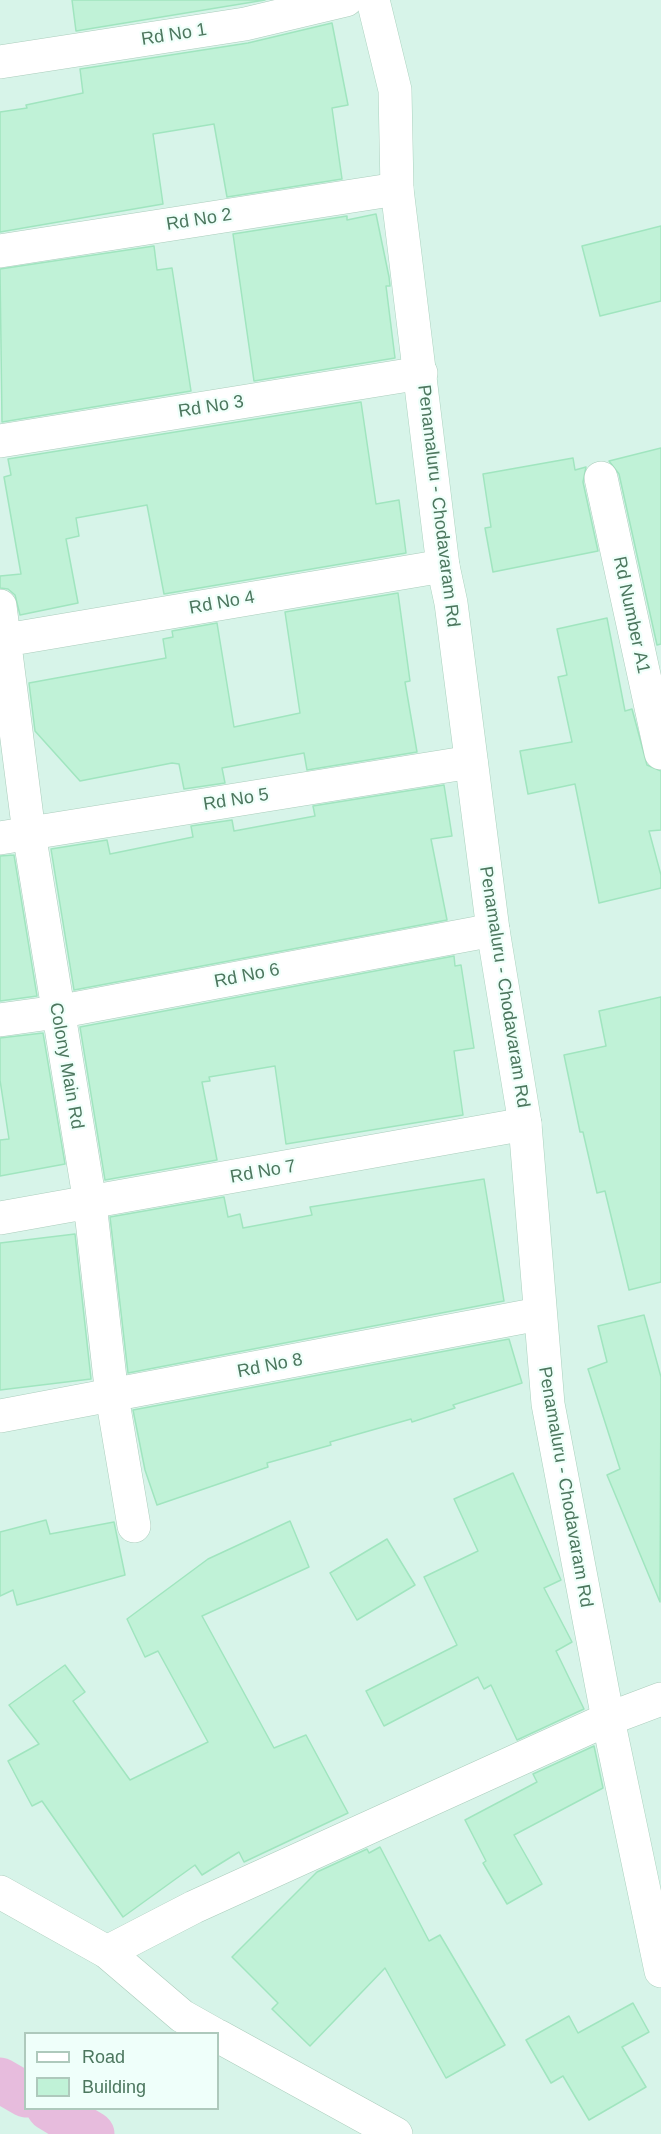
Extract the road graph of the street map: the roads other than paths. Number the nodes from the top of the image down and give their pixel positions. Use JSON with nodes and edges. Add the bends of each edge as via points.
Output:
{"nodes":[{"id":1,"x":346,"y":0,"type":"edge"},
{"id":2,"x":373,"y":0,"type":"edge"},
{"id":3,"x":0,"y":62,"type":"edge"},
{"id":4,"x":398,"y":189,"type":"junction"},
{"id":5,"x":0,"y":251,"type":"edge"},
{"id":6,"x":421,"y":373,"type":"junction"},
{"id":7,"x":0,"y":441,"type":"edge"},
{"id":8,"x":601,"y":478,"type":"dead end"},
{"id":9,"x":443,"y":566,"type":"junction"},
{"id":10,"x":0,"y":606,"type":"edge"},
{"id":11,"x":2,"y":641,"type":"edge"},
{"id":12,"x":661,"y":753,"type":"edge"},
{"id":13,"x":471,"y":762,"type":"junction"},
{"id":14,"x":14,"y":836,"type":"edge"},
{"id":15,"x":493,"y":930,"type":"junction"},
{"id":16,"x":57,"y":1012,"type":"junction"},
{"id":17,"x":0,"y":1020,"type":"edge"},
{"id":18,"x":525,"y":1124,"type":"junction"},
{"id":19,"x":90,"y":1203,"type":"junction"},
{"id":20,"x":0,"y":1218,"type":"edge"},
{"id":21,"x":539,"y":1314,"type":"junction"},
{"id":22,"x":112,"y":1396,"type":"junction"},
{"id":23,"x":0,"y":1416,"type":"edge"},
{"id":24,"x":134,"y":1526,"type":"dead end"},
{"id":25,"x":661,"y":1699,"type":"edge"},
{"id":26,"x":608,"y":1719,"type":"junction"},
{"id":27,"x":0,"y":1892,"type":"edge"},
{"id":28,"x":107,"y":1952,"type":"junction"},
{"id":29,"x":661,"y":1971,"type":"edge"},
{"id":30,"x":211,"y":2032,"type":"edge"},
{"id":31,"x":219,"y":2037,"type":"edge"},
{"id":32,"x":396,"y":2134,"type":"edge"}],
"edges":[{"from":1,"to":3,"type":"street","name":"Rd No 1","via":[[245,24]]},
{"from":2,"to":4,"type":"street","name":"Penamaluru - Chodavaram Rd","via":[[395,90]]},
{"from":4,"to":5,"type":"street","name":"Rd No 2"},
{"from":4,"to":6,"type":"street","name":"Penamaluru - Chodavaram Rd"},
{"from":6,"to":7,"type":"street","name":"Rd No 3"},
{"from":6,"to":9,"type":"street","name":"Penamaluru - Chodavaram Rd"},
{"from":8,"to":12,"type":"street","name":"Rd Number A1"},
{"from":9,"to":11,"type":"street","name":"Rd No 4"},
{"from":9,"to":13,"type":"street","name":"Penamaluru - Chodavaram Rd"},
{"from":10,"to":11,"type":"street","name":"Colony Main Rd"},
{"from":11,"to":14,"type":"street","name":"Colony Main Rd"},
{"from":13,"to":14,"type":"street","name":"Rd No 5"},
{"from":13,"to":15,"type":"street","name":"Penamaluru - Chodavaram Rd"},
{"from":14,"to":16,"type":"street","name":"Colony Main Rd"},
{"from":15,"to":16,"type":"street","name":"Rd No 6"},
{"from":15,"to":18,"type":"street","name":"Penamaluru - Chodavaram Rd"},
{"from":16,"to":17,"type":"street","name":"Rd No 6"},
{"from":16,"to":19,"type":"street","name":"Colony Main Rd"},
{"from":18,"to":19,"type":"street","name":"Rd No 7"},
{"from":18,"to":21,"type":"street","name":"Penamaluru - Chodavaram Rd"},
{"from":19,"to":20,"type":"street","name":"Rd No 7"},
{"from":19,"to":22,"type":"street","name":"Colony Main Rd"},
{"from":21,"to":22,"type":"street","name":"Rd No 8"},
{"from":21,"to":26,"type":"street","name":"Penamaluru - Chodavaram Rd","via":[[548,1404]]},
{"from":22,"to":23,"type":"street","name":"Rd No 8"},
{"from":22,"to":24,"type":"street","name":"Colony Main Rd"},
{"from":25,"to":26,"type":"street"},
{"from":26,"to":28,"type":"street","via":[[194,1907]]},
{"from":26,"to":29,"type":"street","name":"Penamaluru - Chodavaram Rd"},
{"from":27,"to":28,"type":"street"},
{"from":28,"to":30,"type":"street","via":[[182,2016]]},
{"from":31,"to":32,"type":"street"}]}
